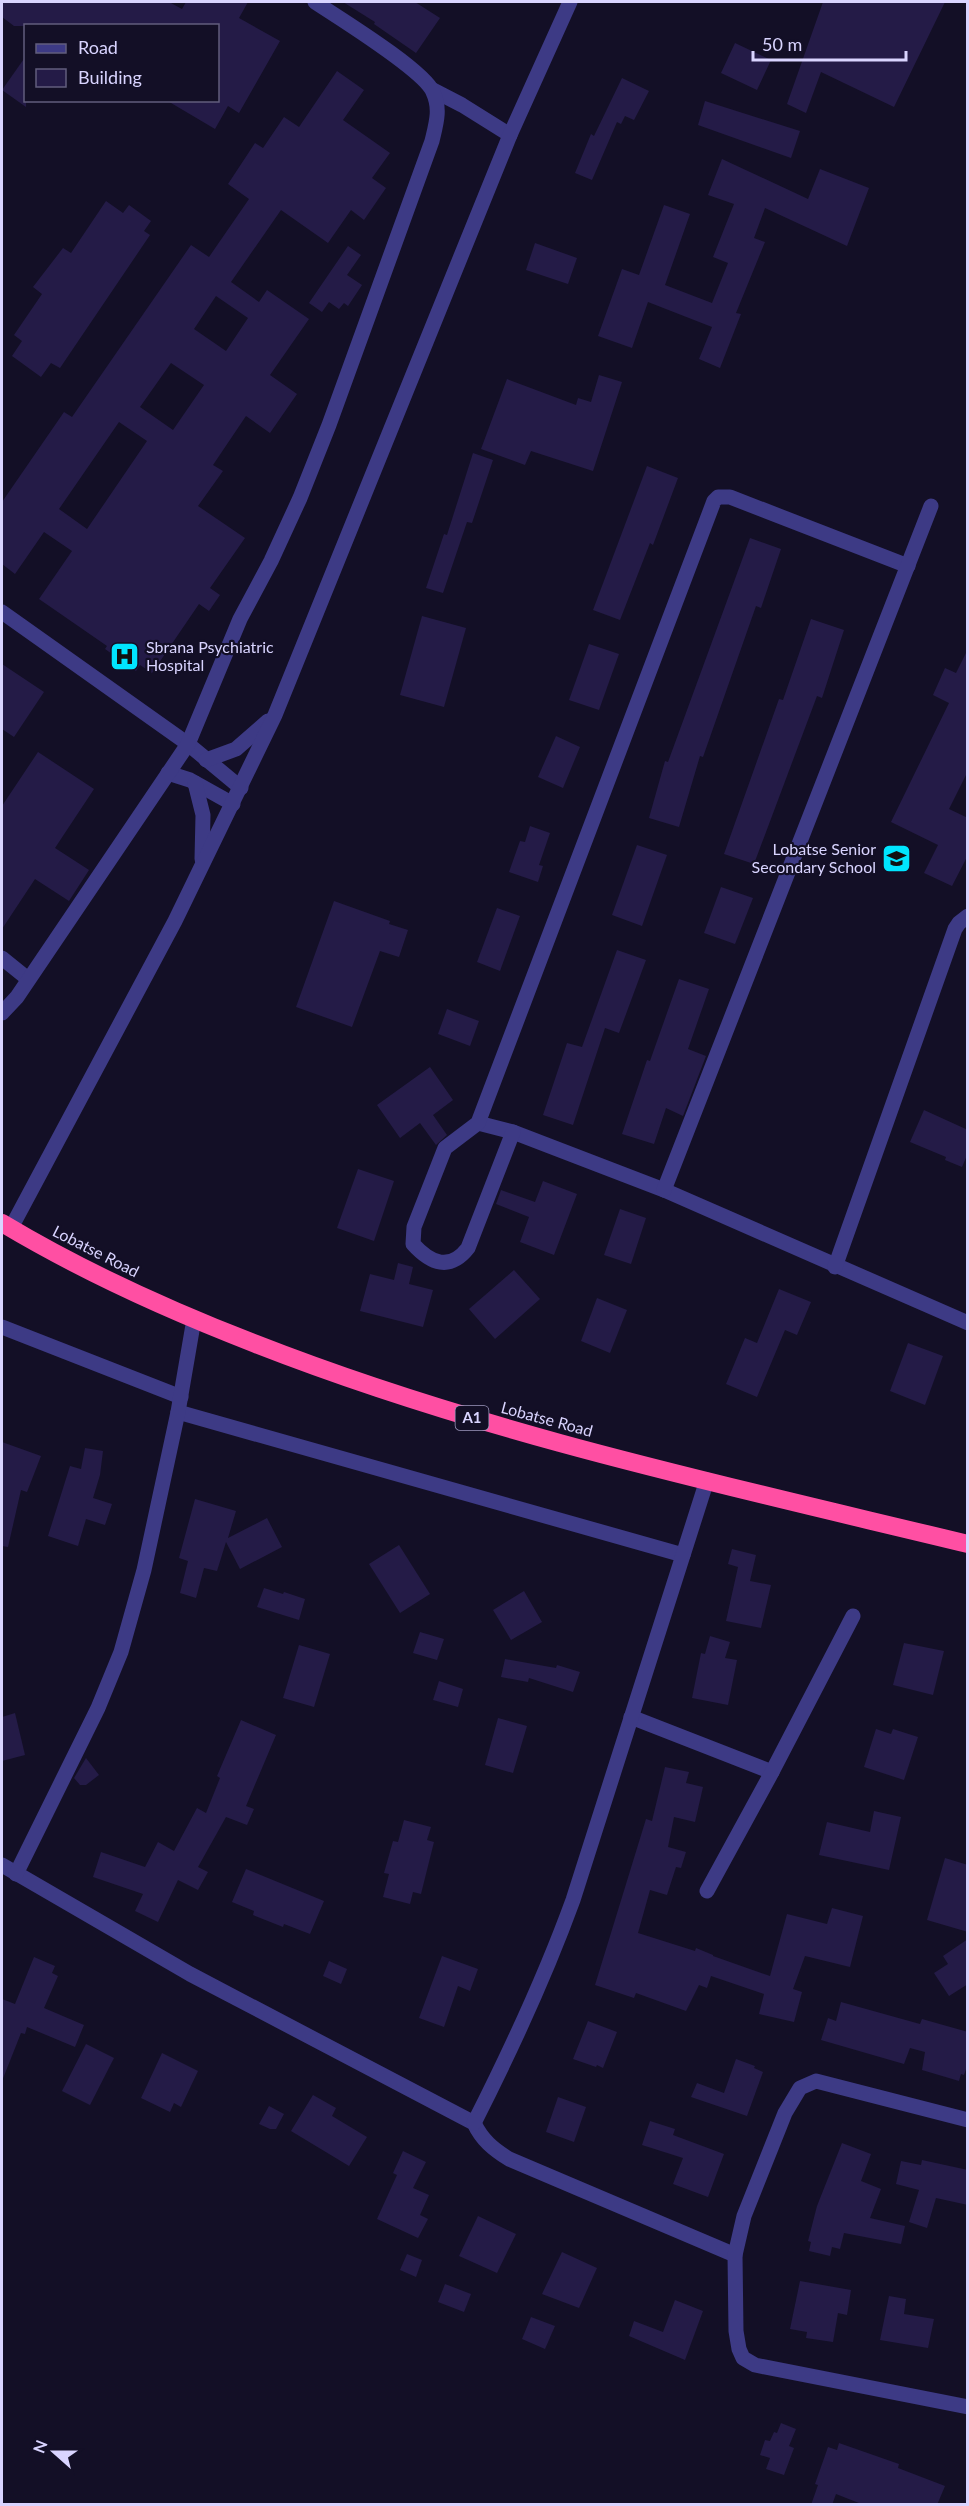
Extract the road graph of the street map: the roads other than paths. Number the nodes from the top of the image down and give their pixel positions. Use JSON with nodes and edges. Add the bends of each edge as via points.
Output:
{"nodes":[{"id":1,"x":315,"y":2,"type":"edge"},
{"id":2,"x":570,"y":2,"type":"edge"},
{"id":3,"x":433,"y":90,"type":"junction"},
{"id":4,"x":510,"y":135,"type":"junction"},
{"id":5,"x":931,"y":506,"type":"dead end"},
{"id":6,"x":908,"y":566,"type":"junction"},
{"id":7,"x":2,"y":612,"type":"edge"},
{"id":8,"x":274,"y":715,"type":"junction"},
{"id":9,"x":188,"y":744,"type":"junction"},
{"id":10,"x":206,"y":760,"type":"junction"},
{"id":11,"x":168,"y":773,"type":"junction"},
{"id":12,"x":195,"y":783,"type":"junction"},
{"id":13,"x":241,"y":788,"type":"junction"},
{"id":14,"x":233,"y":804,"type":"junction"},
{"id":15,"x":201,"y":868,"type":"junction"},
{"id":16,"x":968,"y":916,"type":"edge"},
{"id":17,"x":2,"y":958,"type":"edge"},
{"id":18,"x":28,"y":979,"type":"junction"},
{"id":19,"x":2,"y":1014,"type":"edge"},
{"id":20,"x":478,"y":1124,"type":"junction"},
{"id":21,"x":513,"y":1132,"type":"junction"},
{"id":22,"x":664,"y":1190,"type":"junction"},
{"id":23,"x":6,"y":1226,"type":"edge"},
{"id":24,"x":836,"y":1266,"type":"junction"},
{"id":25,"x":194,"y":1319,"type":"junction"},
{"id":26,"x":968,"y":1323,"type":"edge"},
{"id":27,"x":2,"y":1327,"type":"edge"},
{"id":28,"x":181,"y":1397,"type":"junction"},
{"id":29,"x":178,"y":1412,"type":"junction"},
{"id":30,"x":707,"y":1480,"type":"junction"},
{"id":31,"x":968,"y":1544,"type":"edge"},
{"id":32,"x":683,"y":1555,"type":"junction"},
{"id":33,"x":853,"y":1616,"type":"dead end"},
{"id":34,"x":631,"y":1717,"type":"junction"},
{"id":35,"x":772,"y":1772,"type":"junction"},
{"id":36,"x":2,"y":1864,"type":"edge"},
{"id":37,"x":16,"y":1874,"type":"junction"},
{"id":38,"x":707,"y":1890,"type":"dead end"},
{"id":39,"x":968,"y":2120,"type":"edge"},
{"id":40,"x":474,"y":2123,"type":"junction"},
{"id":41,"x":735,"y":2255,"type":"junction"},
{"id":42,"x":968,"y":2407,"type":"edge"}],
"edges":[{"from":1,"to":3,"type":"street","via":[[415,71]]},
{"from":2,"to":4,"type":"street"},
{"from":3,"to":4,"type":"street"},
{"from":3,"to":9,"type":"street","via":[[439,112],[432,141],[329,425]]},
{"from":4,"to":8,"type":"street"},
{"from":5,"to":6,"type":"street"},
{"from":6,"to":20,"type":"street","via":[[730,497],[714,501]]},
{"from":6,"to":22,"type":"street"},
{"from":7,"to":9,"type":"street"},
{"from":8,"to":10,"type":"street","via":[[236,749]]},
{"from":8,"to":13,"type":"street"},
{"from":9,"to":10,"type":"street"},
{"from":9,"to":11,"type":"street"},
{"from":10,"to":13,"type":"street"},
{"from":11,"to":12,"type":"street"},
{"from":11,"to":18,"type":"street"},
{"from":12,"to":14,"type":"street"},
{"from":12,"to":15,"type":"street","via":[[204,822]]},
{"from":13,"to":14,"type":"street"},
{"from":14,"to":15,"type":"street"},
{"from":15,"to":23,"type":"street"},
{"from":16,"to":24,"type":"street","via":[[956,929]]},
{"from":17,"to":18,"type":"street"},
{"from":18,"to":19,"type":"street"},
{"from":20,"to":21,"type":"street"},
{"from":20,"to":21,"type":"street","via":[[445,1148],[412,1234],[413,1244],[422,1255],[439,1262],[453,1263],[468,1248]]},
{"from":21,"to":22,"type":"street"},
{"from":22,"to":24,"type":"street"},
{"from":23,"to":25,"type":"highway","name":"Lobatse Road","number":"A1","via":[[101,1277]]},
{"from":24,"to":26,"type":"street"},
{"from":25,"to":28,"type":"street"},
{"from":25,"to":30,"type":"highway","name":"Lobatse Road","number":"A1","via":[[327,1372],[432,1407]]},
{"from":27,"to":28,"type":"street"},
{"from":28,"to":29,"type":"street"},
{"from":29,"to":32,"type":"street"},
{"from":29,"to":37,"type":"street","via":[[144,1570],[121,1652],[98,1708]]},
{"from":30,"to":31,"type":"highway","name":"Lobatse Road","number":"A1"},
{"from":30,"to":32,"type":"street"},
{"from":32,"to":34,"type":"street"},
{"from":33,"to":35,"type":"street"},
{"from":34,"to":35,"type":"street"},
{"from":34,"to":40,"type":"street","via":[[552,1956]]},
{"from":35,"to":38,"type":"street"},
{"from":36,"to":37,"type":"street"},
{"from":37,"to":40,"type":"street","via":[[190,1974]]},
{"from":39,"to":41,"type":"street","via":[[816,2082],[800,2088],[785,2113],[744,2216]]},
{"from":40,"to":41,"type":"street","via":[[480,2136],[509,2159]]},
{"from":41,"to":42,"type":"street","via":[[736,2331],[744,2358],[755,2365]]}]}
